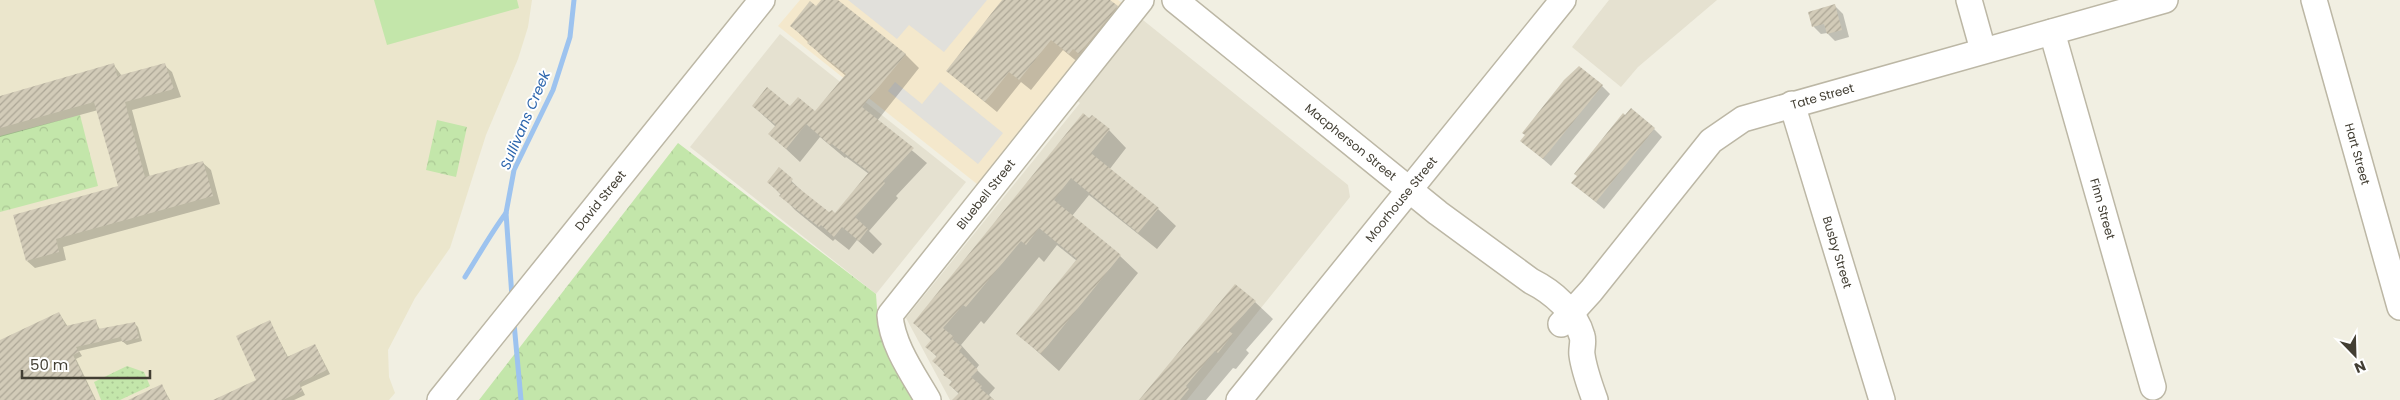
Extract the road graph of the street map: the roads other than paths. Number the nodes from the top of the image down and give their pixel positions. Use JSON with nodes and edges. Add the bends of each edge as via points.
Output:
{"nodes":[{"id":1,"x":762,"y":0,"type":"edge"},
{"id":2,"x":1141,"y":0,"type":"edge"},
{"id":3,"x":1175,"y":0,"type":"edge"},
{"id":4,"x":1562,"y":0,"type":"edge"},
{"id":5,"x":1969,"y":0,"type":"edge"},
{"id":6,"x":2165,"y":0,"type":"edge"},
{"id":7,"x":2314,"y":0,"type":"edge"},
{"id":8,"x":2052,"y":32,"type":"junction"},
{"id":9,"x":1983,"y":50,"type":"junction"},
{"id":10,"x":1792,"y":104,"type":"junction"},
{"id":11,"x":1410,"y":189,"type":"junction"},
{"id":12,"x":2400,"y":307,"type":"edge"},
{"id":13,"x":1566,"y":319,"type":"junction"},
{"id":14,"x":2152,"y":387,"type":"dead end"},
{"id":15,"x":1248,"y":397,"type":"edge"},
{"id":16,"x":440,"y":400,"type":"edge"},
{"id":17,"x":928,"y":400,"type":"edge"},
{"id":18,"x":1595,"y":400,"type":"edge"},
{"id":19,"x":1882,"y":400,"type":"edge"}],
"edges":[{"from":1,"to":16,"type":"street","name":"David Street"},
{"from":2,"to":17,"type":"street","name":"Bluebell Street","via":[[890,314],[891,328],[898,344]]},
{"from":3,"to":11,"type":"street","name":"Macpherson Street"},
{"from":4,"to":11,"type":"street","name":"Moorhouse Street"},
{"from":5,"to":9,"type":"street"},
{"from":6,"to":8,"type":"street","name":"Tate Street"},
{"from":7,"to":12,"type":"street","name":"Hart Street"},
{"from":8,"to":9,"type":"street","name":"Tate Street"},
{"from":8,"to":14,"type":"street","name":"Finn Street"},
{"from":9,"to":10,"type":"street","name":"Tate Street"},
{"from":10,"to":13,"type":"street","name":"Tate Street","via":[[1743,118],[1711,141]]},
{"from":10,"to":19,"type":"street","name":"Busby Street"},
{"from":11,"to":13,"type":"street","name":"Macpherson Street","via":[[1531,281],[1536,295]]},
{"from":11,"to":15,"type":"street","name":"Moorhouse Street"},
{"from":13,"to":18,"type":"street","name":"Macpherson Street","via":[[1569,344],[1581,354]]}]}
